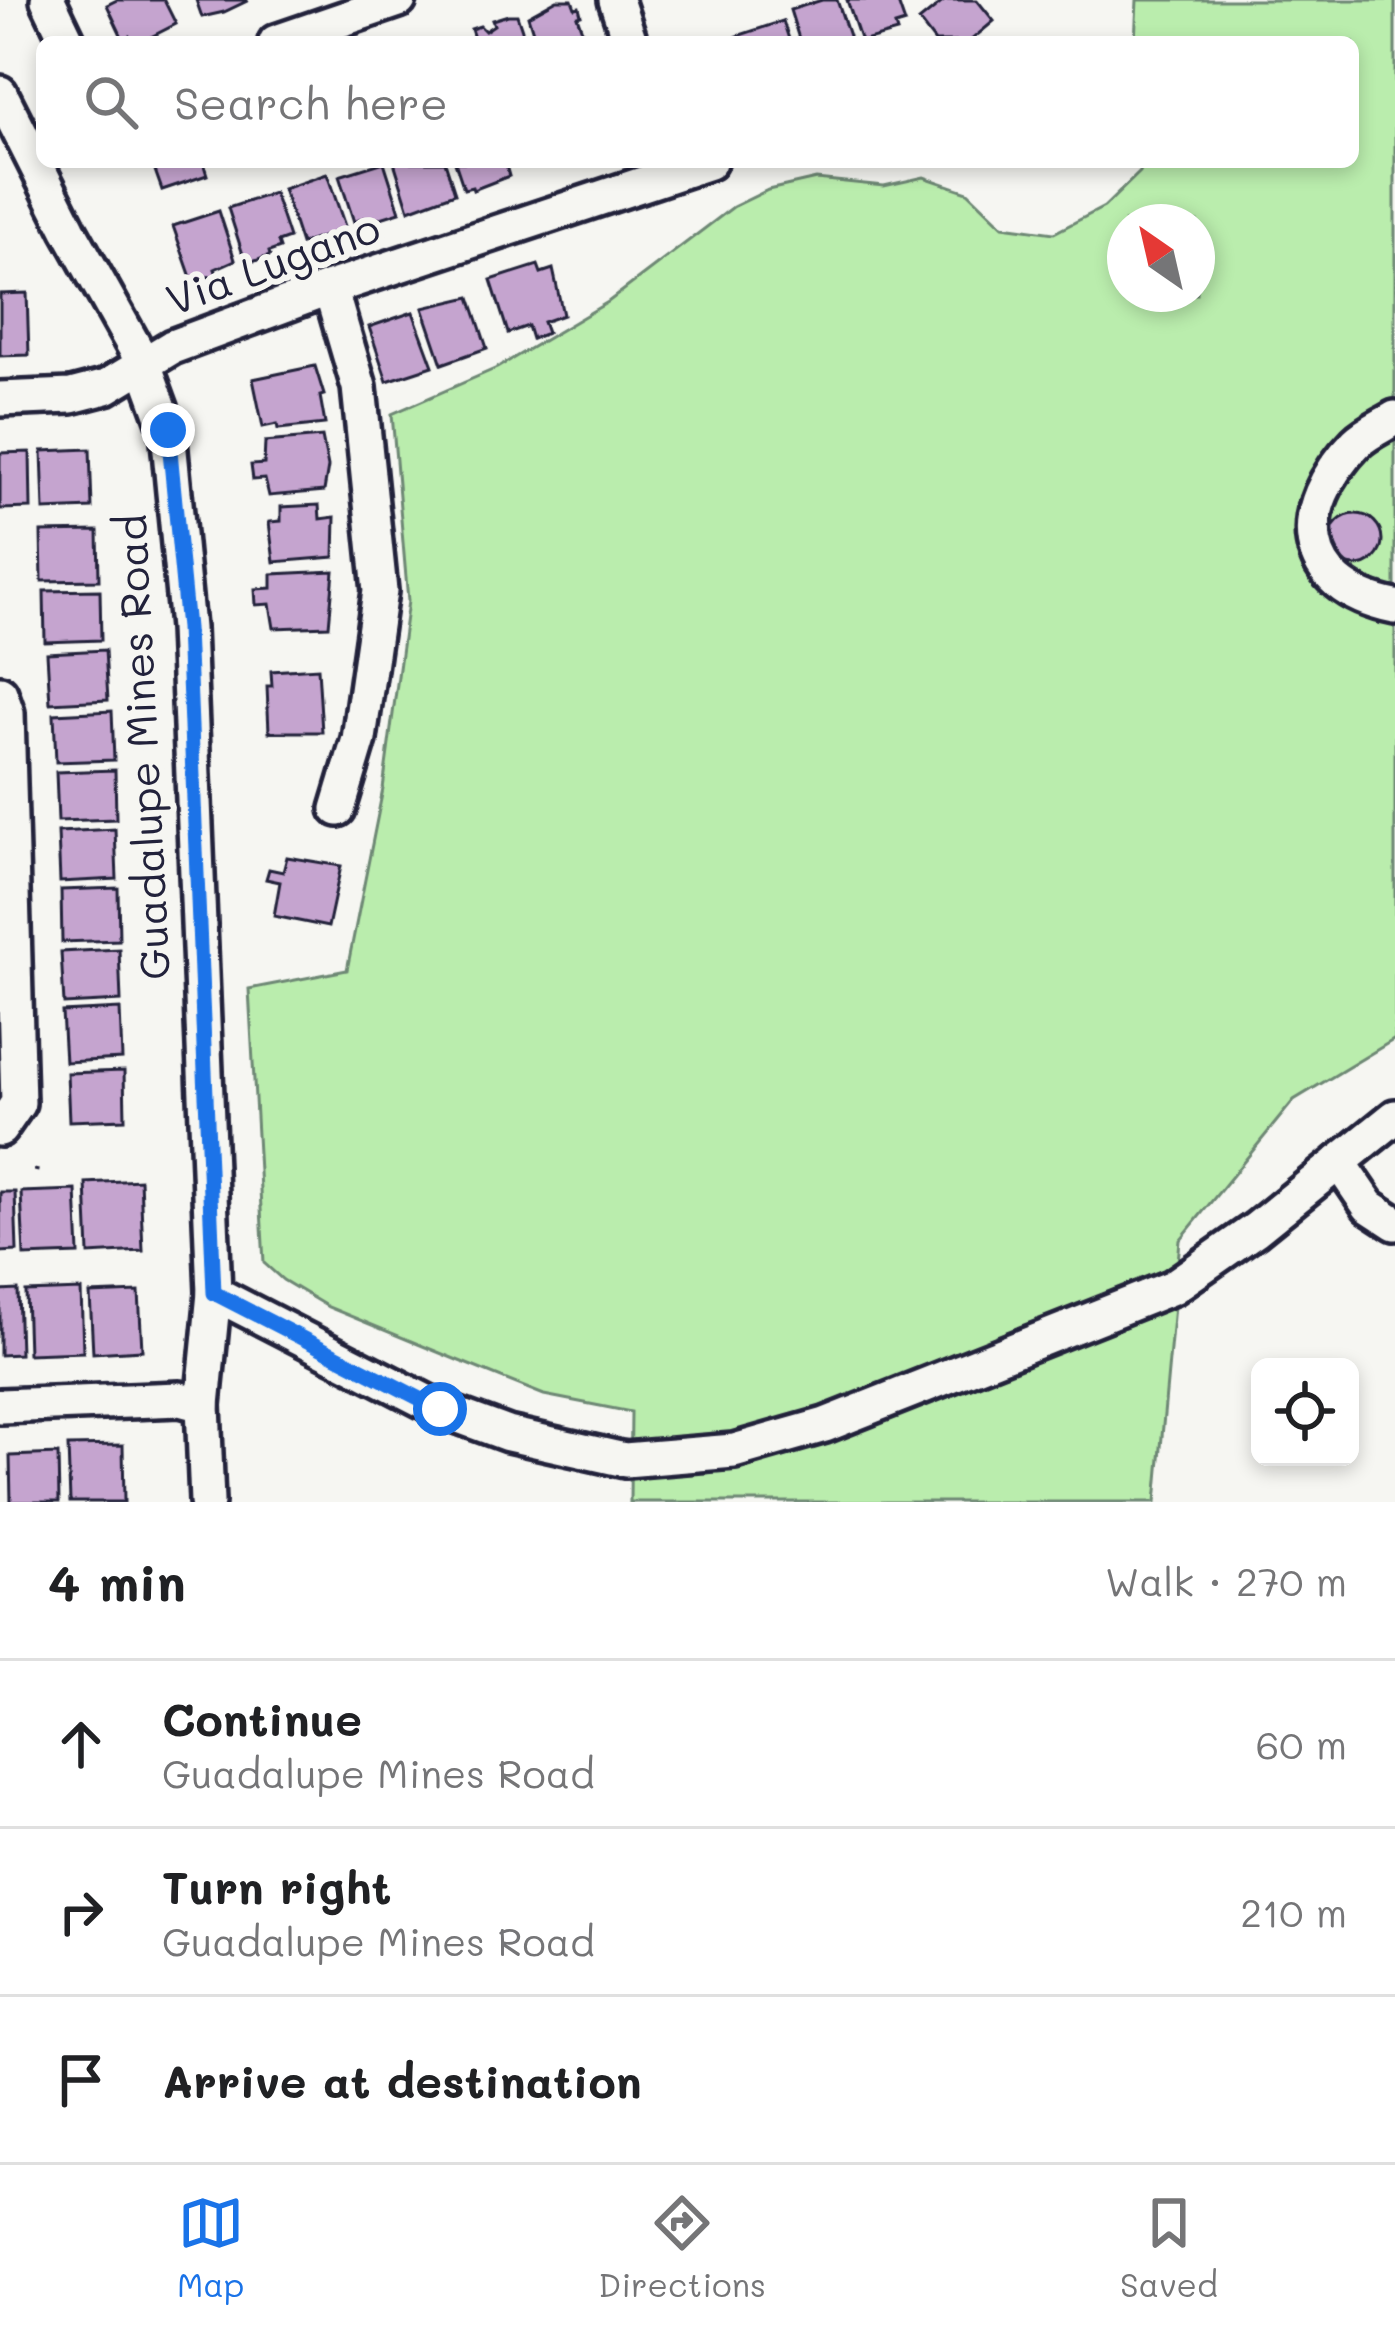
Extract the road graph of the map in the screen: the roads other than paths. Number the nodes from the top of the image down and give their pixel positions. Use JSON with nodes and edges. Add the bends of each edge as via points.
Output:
{"nodes":[{"id":1,"x":49,"y":0,"type":"edge"},
{"id":2,"x":399,"y":0,"type":"edge"},
{"id":3,"x":616,"y":0,"type":"edge"},
{"id":4,"x":65,"y":36,"type":"edge"},
{"id":5,"x":294,"y":36,"type":"edge"},
{"id":6,"x":628,"y":36,"type":"edge"},
{"id":7,"x":0,"y":93,"type":"edge"},
{"id":8,"x":36,"y":164,"type":"edge"},
{"id":9,"x":38,"y":168,"type":"edge"},
{"id":10,"x":671,"y":168,"type":"edge"},
{"id":11,"x":330,"y":288,"type":"junction"},
{"id":12,"x":144,"y":364,"type":"junction"},
{"id":13,"x":0,"y":399,"type":"edge"},
{"id":14,"x":1395,"y":418,"type":"edge"},
{"id":15,"x":1395,"y":607,"type":"edge"},
{"id":16,"x":0,"y":693,"type":"edge"},
{"id":17,"x":338,"y":809,"type":"dead end"},
{"id":18,"x":6,"y":889,"type":"edge"},
{"id":19,"x":1395,"y":1117,"type":"edge"},
{"id":20,"x":2,"y":1128,"type":"edge"},
{"id":21,"x":1339,"y":1162,"type":"junction"},
{"id":22,"x":1395,"y":1223,"type":"edge"},
{"id":23,"x":214,"y":1293,"type":"junction"},
{"id":24,"x":203,"y":1405,"type":"junction"},
{"id":25,"x":0,"y":1406,"type":"edge"},
{"id":26,"x":207,"y":1502,"type":"edge"}],
"edges":[{"from":1,"to":4,"type":"street"},
{"from":2,"to":5,"type":"street"},
{"from":3,"to":6,"type":"street"},
{"from":7,"to":8,"type":"street","name":"Guadalupe Mines Road"},
{"from":9,"to":12,"type":"street","name":"Guadalupe Mines Road"},
{"from":10,"to":11,"type":"street","name":"Via Lugano"},
{"from":11,"to":12,"type":"street","name":"Via Lugano"},
{"from":11,"to":17,"type":"street","via":[[359,387],[380,591],[359,740]]},
{"from":12,"to":13,"type":"street","name":"Via Lugano","via":[[71,396]]},
{"from":12,"to":23,"type":"street","name":"Guadalupe Mines Road","via":[[168,430],[187,628]]},
{"from":14,"to":15,"type":"street","via":[[1358,440],[1323,485],[1313,534],[1329,577]]},
{"from":16,"to":18,"type":"street","via":[[8,713]]},
{"from":18,"to":20,"type":"street","via":[[18,1103]]},
{"from":19,"to":21,"type":"street"},
{"from":21,"to":22,"type":"street","via":[[1369,1206]]},
{"from":21,"to":23,"type":"street","via":[[1173,1287],[825,1425],[734,1451],[625,1460],[508,1434],[420,1400]]},
{"from":23,"to":24,"type":"street","name":"Guadalupe Mines Road"},
{"from":24,"to":25,"type":"street","via":[[180,1399]]},
{"from":24,"to":26,"type":"street","name":"Guadalupe Mines Road"}]}
